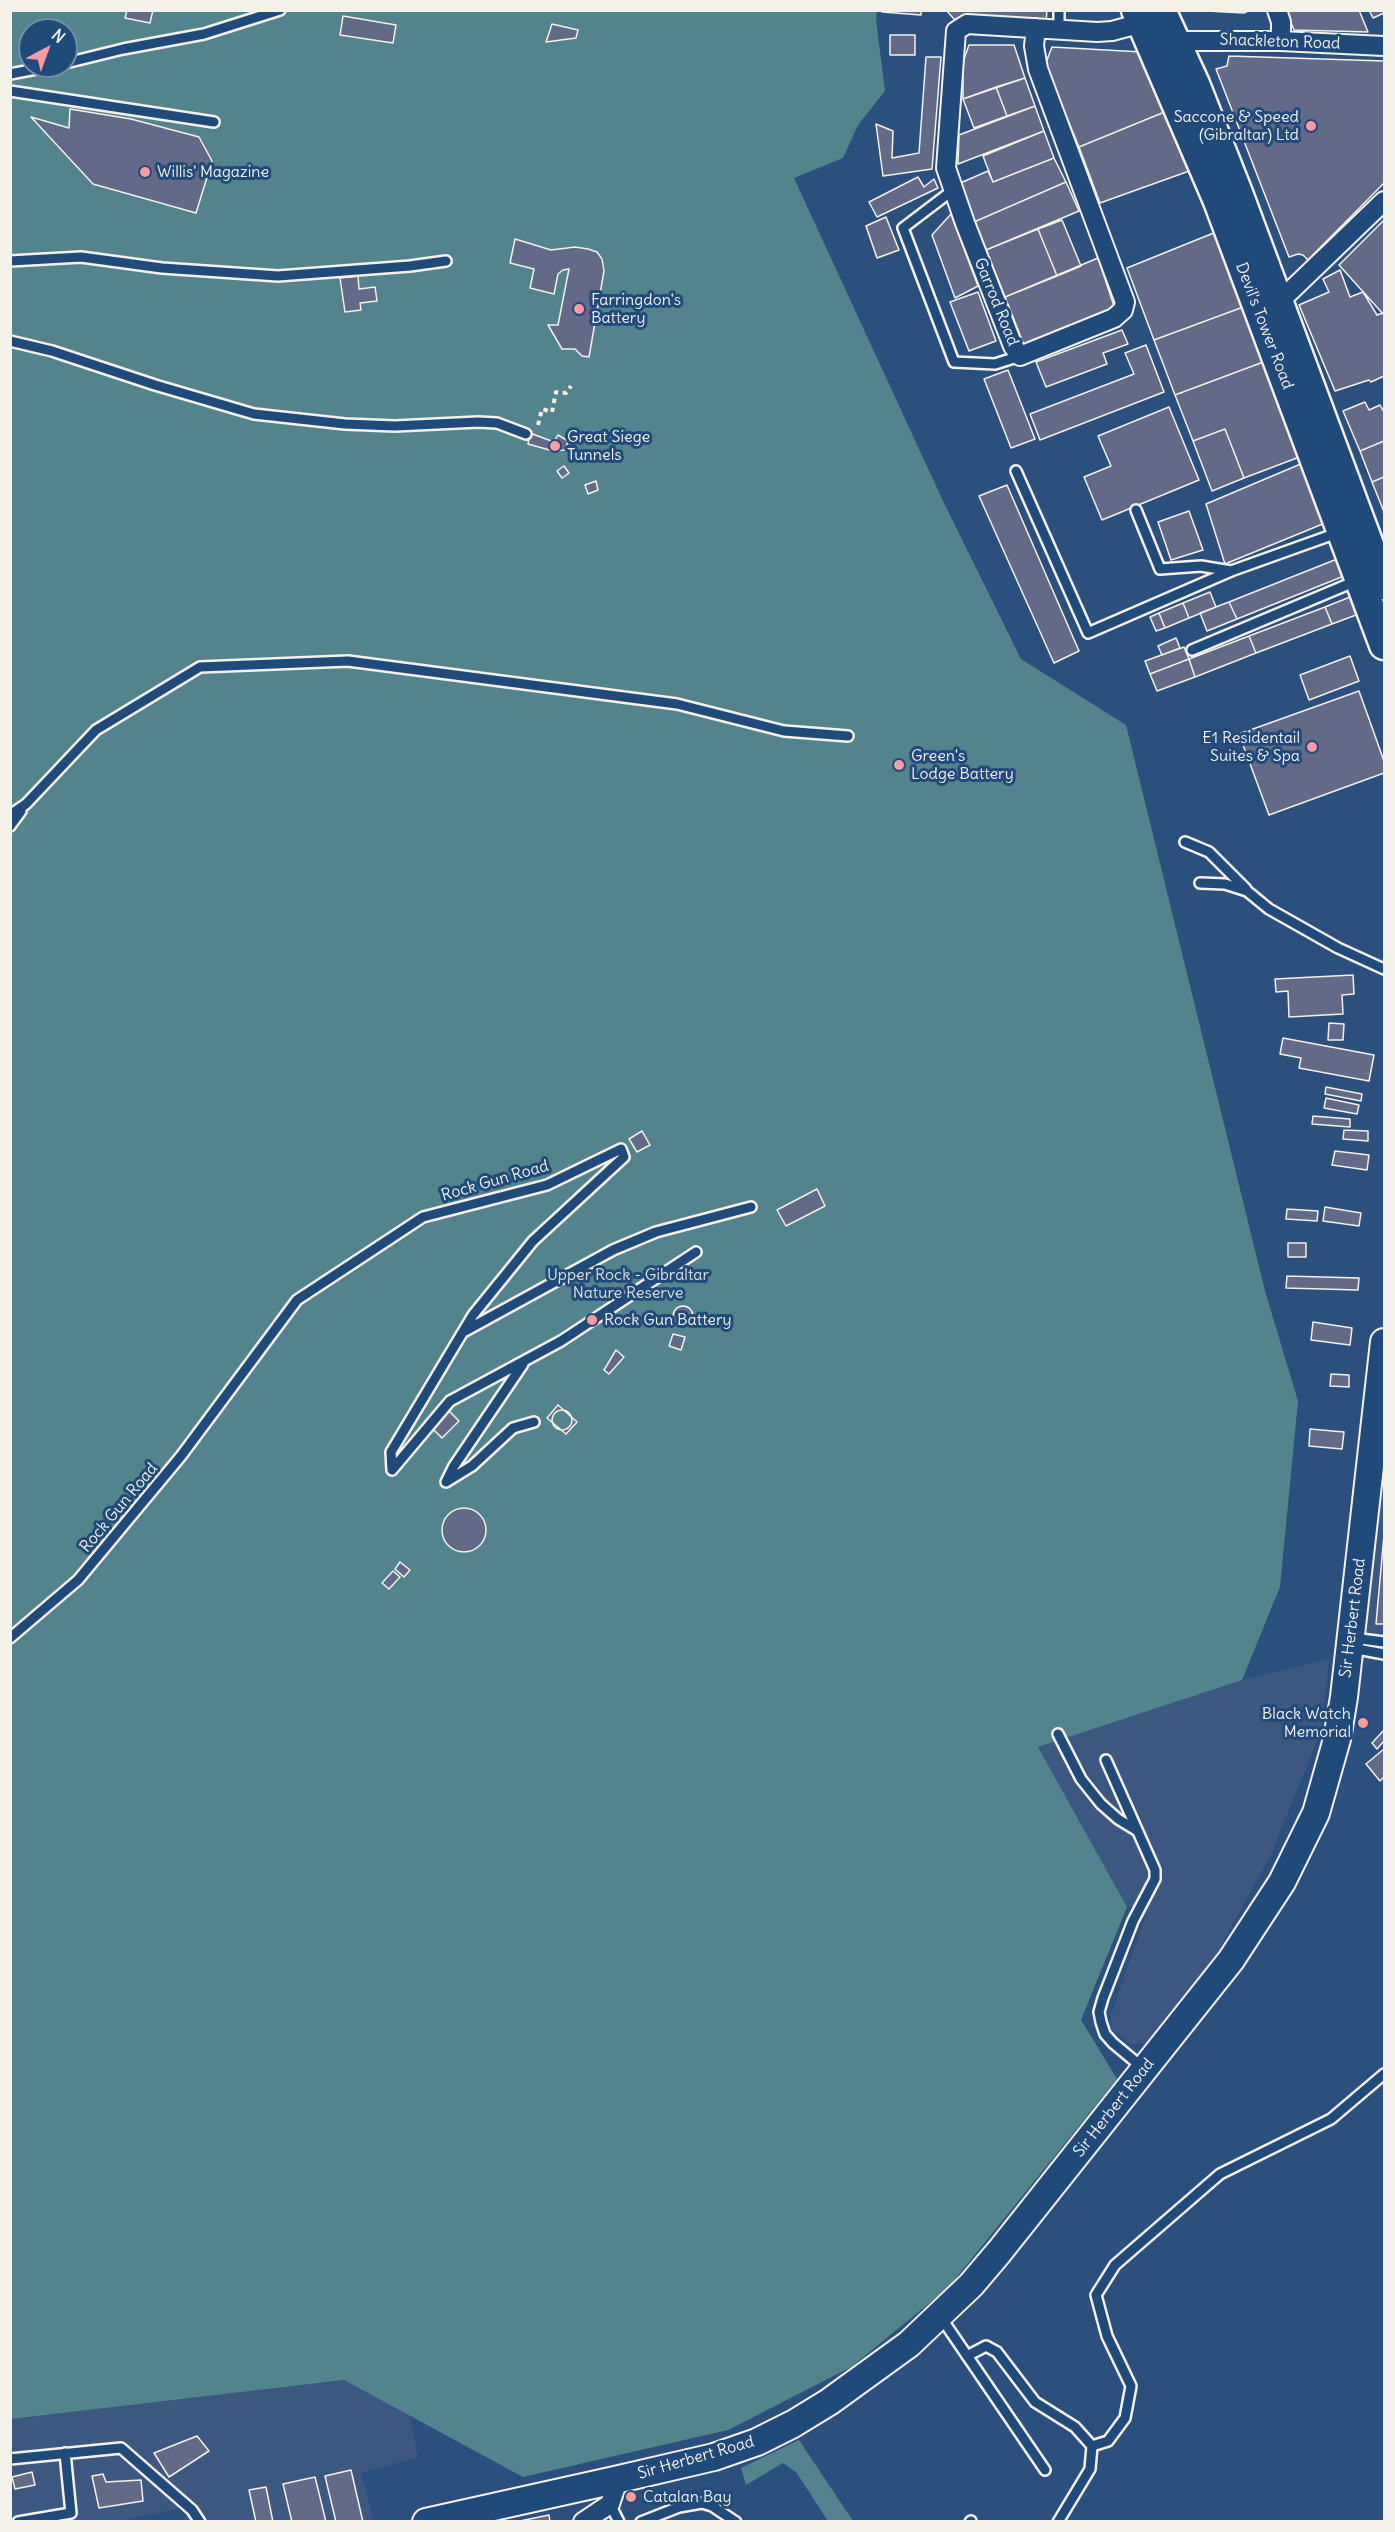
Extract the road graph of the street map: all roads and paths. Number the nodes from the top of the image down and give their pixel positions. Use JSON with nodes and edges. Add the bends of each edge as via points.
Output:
{"nodes":[{"id":1,"x":280,"y":10,"type":"edge"},
{"id":2,"x":1059,"y":10,"type":"edge"},
{"id":3,"x":1277,"y":10,"type":"edge"},
{"id":4,"x":1146,"y":15,"type":"edge"},
{"id":5,"x":1036,"y":28,"type":"junction"},
{"id":6,"x":1059,"y":29,"type":"junction"},
{"id":7,"x":1176,"y":40,"type":"junction"},
{"id":8,"x":1281,"y":40,"type":"junction"},
{"id":9,"x":1384,"y":46,"type":"edge"},
{"id":10,"x":78,"y":60,"type":"edge"},
{"id":11,"x":10,"y":91,"type":"edge"},
{"id":12,"x":214,"y":122,"type":"dead end"},
{"id":13,"x":953,"y":190,"type":"junction"},
{"id":14,"x":1384,"y":201,"type":"edge"},
{"id":15,"x":10,"y":261,"type":"edge"},
{"id":16,"x":446,"y":261,"type":"dead end"},
{"id":17,"x":1279,"y":302,"type":"junction"},
{"id":18,"x":10,"y":341,"type":"edge"},
{"id":19,"x":1020,"y":356,"type":"junction"},
{"id":20,"x":571,"y":386,"type":"dead end"},
{"id":21,"x":542,"y":409,"type":"dead end"},
{"id":22,"x":526,"y":434,"type":"dead end"},
{"id":23,"x":1016,"y":471,"type":"dead end"},
{"id":24,"x":1136,"y":510,"type":"dead end"},
{"id":25,"x":1352,"y":528,"type":"junction"},
{"id":26,"x":1384,"y":547,"type":"edge"},
{"id":27,"x":1231,"y":572,"type":"junction"},
{"id":28,"x":1372,"y":582,"type":"edge"},
{"id":29,"x":1384,"y":645,"type":"edge"},
{"id":30,"x":1192,"y":650,"type":"dead end"},
{"id":31,"x":848,"y":736,"type":"dead end"},
{"id":32,"x":26,"y":804,"type":"junction"},
{"id":33,"x":10,"y":815,"type":"edge"},
{"id":34,"x":10,"y":826,"type":"edge"},
{"id":35,"x":1185,"y":842,"type":"dead end"},
{"id":36,"x":1200,"y":883,"type":"dead end"},
{"id":37,"x":1247,"y":891,"type":"junction"},
{"id":38,"x":1384,"y":969,"type":"edge"},
{"id":39,"x":751,"y":1207,"type":"dead end"},
{"id":40,"x":696,"y":1252,"type":"dead end"},
{"id":41,"x":465,"y":1331,"type":"junction"},
{"id":42,"x":1384,"y":1342,"type":"edge"},
{"id":43,"x":525,"y":1362,"type":"junction"},
{"id":44,"x":534,"y":1422,"type":"dead end"},
{"id":45,"x":10,"y":1638,"type":"edge"},
{"id":46,"x":1384,"y":1642,"type":"edge"},
{"id":47,"x":1351,"y":1643,"type":"junction"},
{"id":48,"x":1384,"y":1654,"type":"edge"},
{"id":49,"x":1058,"y":1734,"type":"dead end"},
{"id":50,"x":1106,"y":1760,"type":"dead end"},
{"id":51,"x":1136,"y":1830,"type":"junction"},
{"id":52,"x":1145,"y":2070,"type":"junction"},
{"id":53,"x":1384,"y":2074,"type":"edge"},
{"id":54,"x":940,"y":2316,"type":"junction"},
{"id":55,"x":967,"y":2356,"type":"junction"},
{"id":56,"x":1092,"y":2446,"type":"junction"},
{"id":57,"x":65,"y":2453,"type":"junction"},
{"id":58,"x":10,"y":2459,"type":"edge"},
{"id":59,"x":1045,"y":2470,"type":"dead end"},
{"id":60,"x":613,"y":2492,"type":"junction"},
{"id":61,"x":734,"y":2521,"type":"edge"},
{"id":62,"x":18,"y":2522,"type":"edge"},
{"id":63,"x":200,"y":2522,"type":"edge"},
{"id":64,"x":426,"y":2522,"type":"edge"},
{"id":65,"x":583,"y":2522,"type":"edge"},
{"id":66,"x":619,"y":2522,"type":"edge"},
{"id":67,"x":641,"y":2522,"type":"edge"},
{"id":68,"x":1058,"y":2522,"type":"edge"}],
"edges":[{"from":1,"to":10,"type":"lane","via":[[204,34]]},
{"from":2,"to":6,"type":"lane"},
{"from":3,"to":8,"type":"street"},
{"from":4,"to":6,"type":"street","name":"Garrod Road","via":[[1112,31]]},
{"from":4,"to":7,"type":"main road","name":"Devil's Tower Road"},
{"from":4,"to":25,"type":"main road","name":"Devil's Tower Road"},
{"from":5,"to":6,"type":"street","name":"Garrod Road"},
{"from":5,"to":13,"type":"street","name":"Garrod Road","via":[[967,24],[956,31],[946,153]]},
{"from":5,"to":19,"type":"street","name":"Garrod Road","via":[[1038,69],[1125,302],[1114,318]]},
{"from":7,"to":8,"type":"street","name":"Shackleton Road"},
{"from":7,"to":17,"type":"main road","name":"Devil's Tower Road"},
{"from":8,"to":9,"type":"street","name":"Shackleton Road"},
{"from":11,"to":12,"type":"lane"},
{"from":13,"to":19,"type":"street","name":"Garrod Road"},
{"from":13,"to":19,"type":"lane","via":[[903,228],[954,362],[995,364]]},
{"from":14,"to":17,"type":"street"},
{"from":15,"to":16,"type":"lane","via":[[81,257],[162,268],[278,276]]},
{"from":17,"to":25,"type":"main road","name":"Devil's Tower Road"},
{"from":18,"to":22,"type":"lane","via":[[254,414],[385,426],[488,422]]},
{"from":20,"to":21,"type":"path","via":[[566,393],[556,392],[552,412]]},
{"from":23,"to":27,"type":"lane","via":[[1088,633]]},
{"from":24,"to":27,"type":"lane","via":[[1160,569],[1201,566]]},
{"from":25,"to":26,"type":"street"},
{"from":25,"to":27,"type":"lane"},
{"from":25,"to":28,"type":"main road","name":"Devil's Tower Road"},
{"from":28,"to":29,"type":"main road","name":"Devil's Tower Road"},
{"from":28,"to":30,"type":"lane"},
{"from":31,"to":32,"type":"lane","via":[[784,731],[677,704],[348,661],[200,667],[96,730]]},
{"from":32,"to":33,"type":"lane"},
{"from":32,"to":34,"type":"lane"},
{"from":35,"to":37,"type":"lane","via":[[1209,852]]},
{"from":36,"to":37,"type":"lane","via":[[1225,884]]},
{"from":37,"to":38,"type":"lane","via":[[1269,909]]},
{"from":39,"to":41,"type":"lane","via":[[656,1232],[613,1250]]},
{"from":40,"to":43,"type":"lane"},
{"from":41,"to":43,"type":"lane","name":"Rock Gun Road","via":[[391,1452],[392,1470],[450,1401]]},
{"from":41,"to":45,"type":"lane","name":"Rock Gun Road","via":[[533,1241],[624,1157],[621,1149],[547,1185],[423,1217],[297,1300],[181,1456],[78,1580]]},
{"from":42,"to":47,"type":"main road","name":"Sir Herbert Road"},
{"from":43,"to":44,"type":"lane","via":[[446,1482],[472,1466],[513,1428]]},
{"from":46,"to":47,"type":"lane"},
{"from":47,"to":48,"type":"lane"},
{"from":47,"to":52,"type":"main road","name":"Sir Herbert Road","via":[[1328,1776],[1300,1847],[1238,1951]]},
{"from":49,"to":51,"type":"lane","via":[[1081,1779],[1101,1804]]},
{"from":50,"to":51,"type":"lane"},
{"from":51,"to":52,"type":"lane","via":[[1155,1870],[1155,1880],[1133,1921],[1099,2012],[1105,2034]]},
{"from":52,"to":54,"type":"main road","name":"Sir Herbert Road","via":[[999,2252]]},
{"from":53,"to":56,"type":"lane","via":[[1331,2119],[1220,2174],[1115,2265],[1096,2295],[1107,2336],[1131,2386],[1125,2418],[1108,2441]]},
{"from":54,"to":55,"type":"lane"},
{"from":54,"to":60,"type":"main road","name":"Sir Herbert Road","via":[[867,2377],[793,2424],[757,2442]]},
{"from":55,"to":56,"type":"lane","via":[[986,2346],[997,2352],[1035,2402],[1075,2427]]},
{"from":55,"to":59,"type":"lane"},
{"from":56,"to":68,"type":"lane","via":[[1090,2469]]},
{"from":57,"to":58,"type":"lane"},
{"from":57,"to":62,"type":"lane","via":[[71,2513]]},
{"from":57,"to":63,"type":"lane","via":[[122,2448],[192,2510]]},
{"from":60,"to":64,"type":"main road","name":"Sir Herbert Road"},
{"from":60,"to":65,"type":"street"},
{"from":60,"to":66,"type":"lane"},
{"from":61,"to":67,"type":"lane","via":[[702,2503],[679,2507]]}]}
